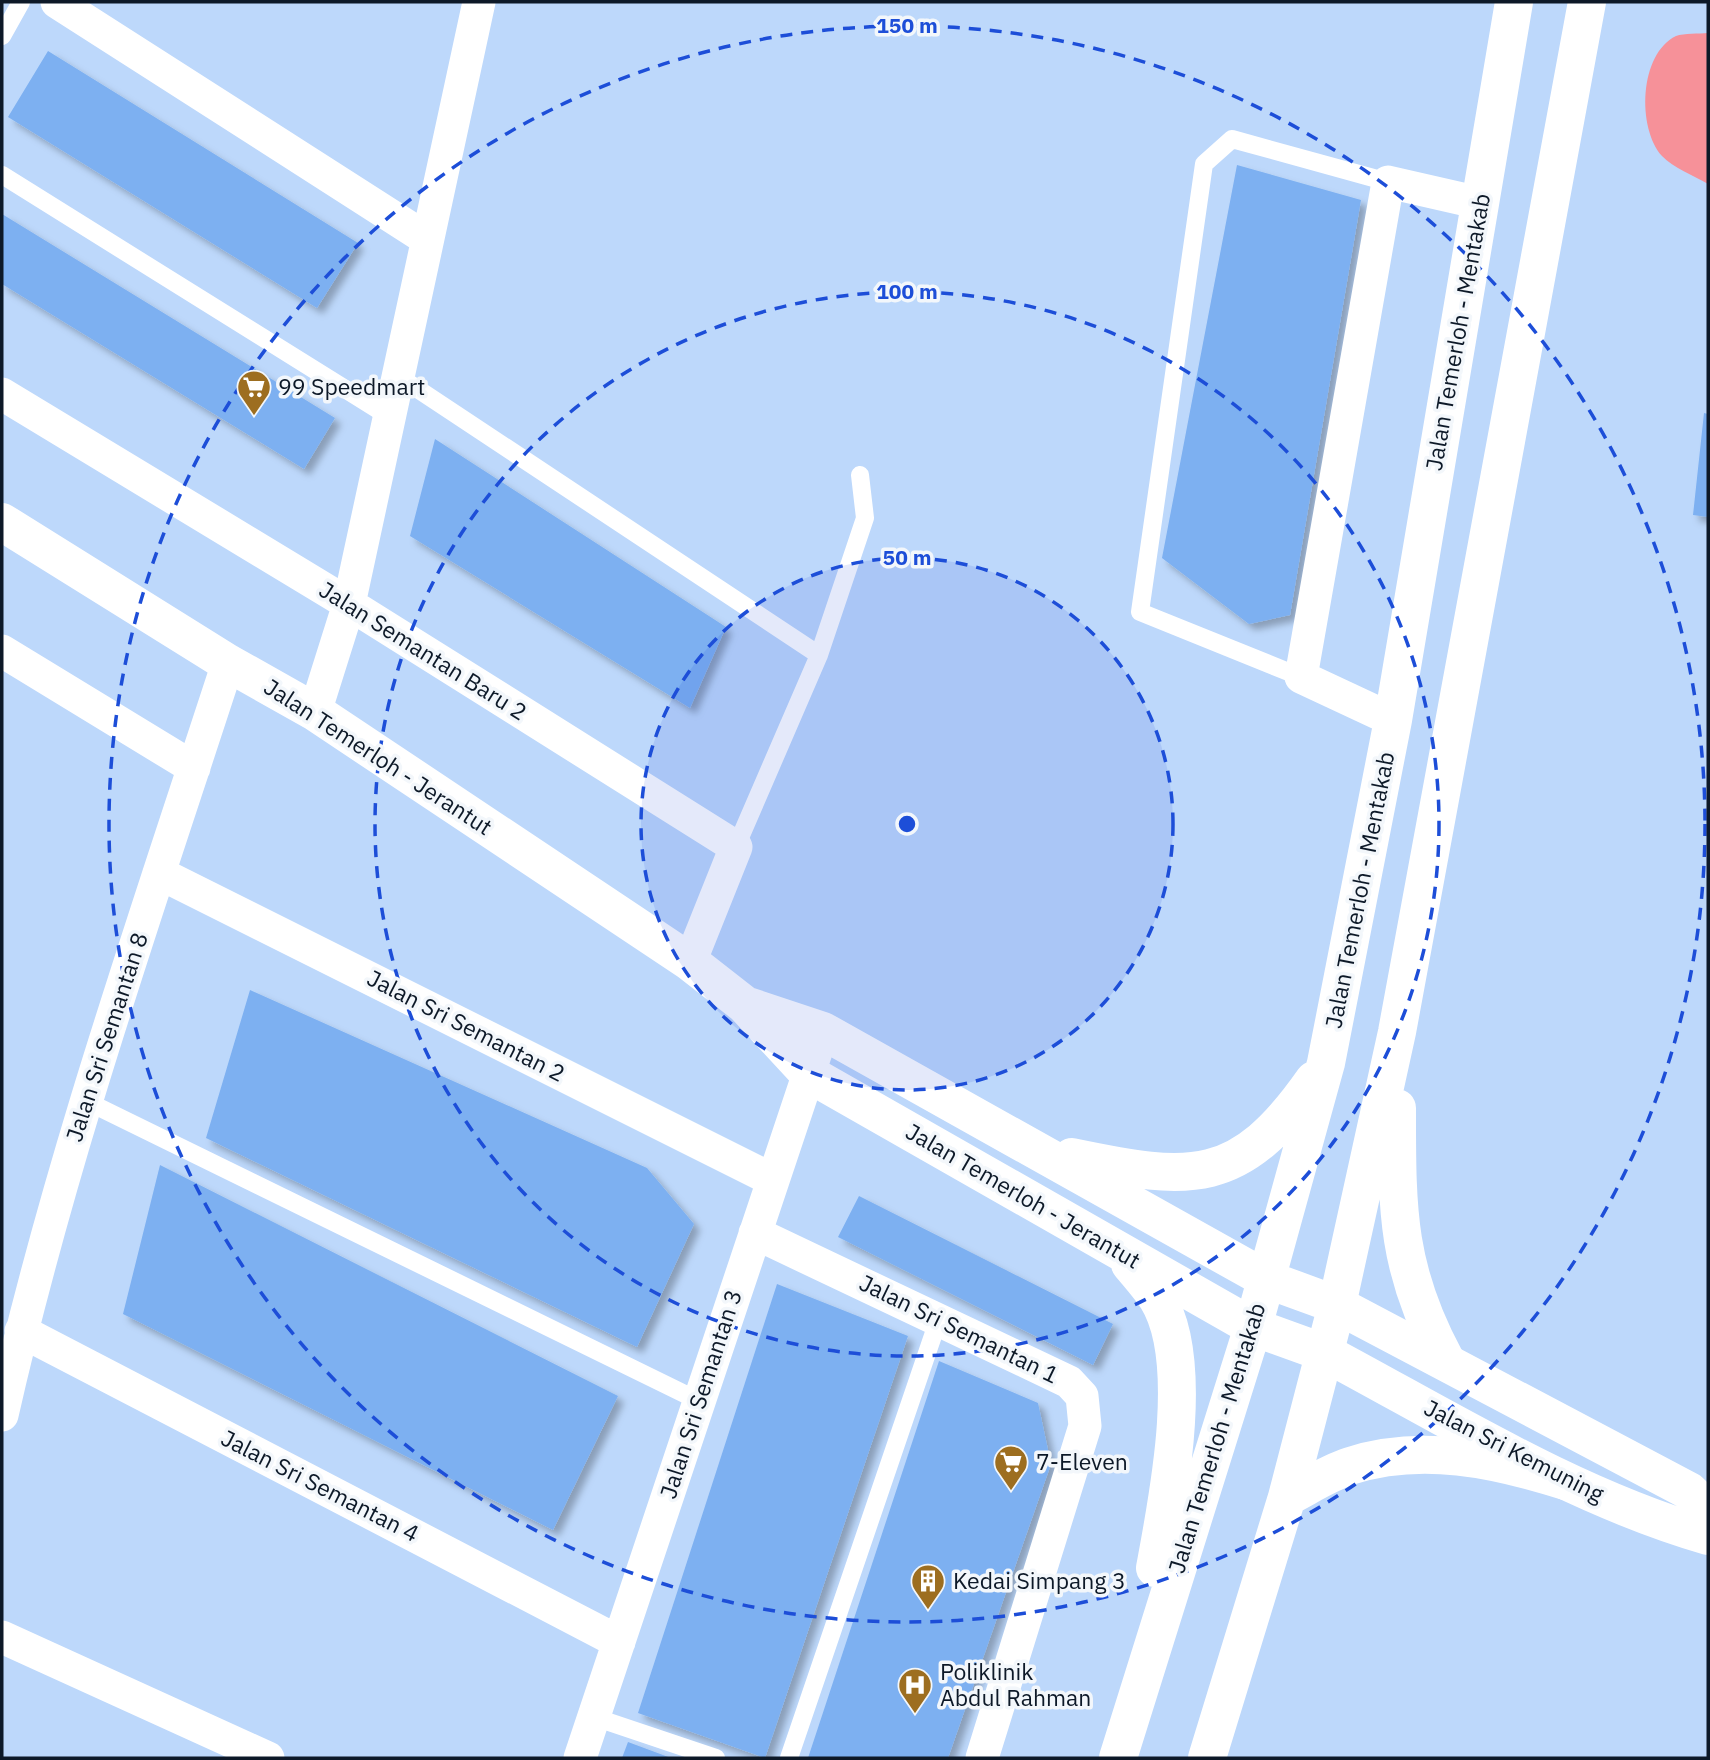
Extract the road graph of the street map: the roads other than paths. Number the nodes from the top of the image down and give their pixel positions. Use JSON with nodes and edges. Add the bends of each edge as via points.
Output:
{"nodes":[{"id":1,"x":21,"y":2,"type":"edge"},
{"id":2,"x":57,"y":2,"type":"edge"},
{"id":3,"x":479,"y":2,"type":"edge"},
{"id":4,"x":1514,"y":2,"type":"edge"},
{"id":5,"x":1587,"y":2,"type":"edge"},
{"id":6,"x":2,"y":36,"type":"edge"},
{"id":7,"x":2,"y":175,"type":"edge"},
{"id":8,"x":1388,"y":182,"type":"junction"},
{"id":9,"x":1480,"y":203,"type":"junction"},
{"id":10,"x":427,"y":239,"type":"junction"},
{"id":11,"x":398,"y":376,"type":"junction"},
{"id":12,"x":2,"y":394,"type":"edge"},
{"id":13,"x":390,"y":417,"type":"junction"},
{"id":14,"x":860,"y":475,"type":"dead end"},
{"id":15,"x":2,"y":522,"type":"edge"},
{"id":16,"x":349,"y":604,"type":"junction"},
{"id":17,"x":2,"y":651,"type":"edge"},
{"id":18,"x":819,"y":655,"type":"junction"},
{"id":19,"x":228,"y":663,"type":"junction"},
{"id":20,"x":1301,"y":677,"type":"junction"},
{"id":21,"x":315,"y":712,"type":"junction"},
{"id":22,"x":1393,"y":720,"type":"junction"},
{"id":23,"x":194,"y":768,"type":"junction"},
{"id":24,"x":736,"y":848,"type":"junction"},
{"id":25,"x":159,"y":873,"type":"junction"},
{"id":26,"x":690,"y":961,"type":"junction"},
{"id":27,"x":745,"y":1005,"type":"junction"},
{"id":28,"x":823,"y":1031,"type":"junction"},
{"id":29,"x":1397,"y":1032,"type":"junction"},
{"id":30,"x":1326,"y":1063,"type":"junction"},
{"id":31,"x":809,"y":1074,"type":"junction"},
{"id":32,"x":84,"y":1100,"type":"junction"},
{"id":33,"x":1036,"y":1150,"type":"junction"},
{"id":34,"x":773,"y":1180,"type":"junction"},
{"id":35,"x":755,"y":1233,"type":"junction"},
{"id":36,"x":1119,"y":1250,"type":"junction"},
{"id":37,"x":1266,"y":1279,"type":"junction"},
{"id":38,"x":1337,"y":1305,"type":"junction"},
{"id":39,"x":939,"y":1318,"type":"junction"},
{"id":40,"x":1253,"y":1327,"type":"junction"},
{"id":41,"x":21,"y":1331,"type":"junction"},
{"id":42,"x":1325,"y":1353,"type":"junction"},
{"id":43,"x":1444,"y":1359,"type":"junction"},
{"id":44,"x":699,"y":1401,"type":"junction"},
{"id":45,"x":2,"y":1415,"type":"edge"},
{"id":46,"x":1566,"y":1481,"type":"junction"},
{"id":47,"x":1287,"y":1497,"type":"junction"},
{"id":48,"x":1708,"y":1509,"type":"edge"},
{"id":49,"x":1708,"y":1536,"type":"edge"},
{"id":50,"x":2,"y":1637,"type":"edge"},
{"id":51,"x":619,"y":1642,"type":"junction"},
{"id":52,"x":594,"y":1717,"type":"junction"},
{"id":53,"x":1120,"y":1750,"type":"edge"},
{"id":54,"x":268,"y":1758,"type":"edge"},
{"id":55,"x":580,"y":1758,"type":"edge"},
{"id":56,"x":716,"y":1758,"type":"edge"},
{"id":57,"x":789,"y":1758,"type":"edge"},
{"id":58,"x":982,"y":1758,"type":"edge"},
{"id":59,"x":1207,"y":1758,"type":"edge"}],
"edges":[{"from":1,"to":6,"type":"lane"},
{"from":2,"to":10,"type":"street"},
{"from":3,"to":10,"type":"street"},
{"from":4,"to":9,"type":"main road","name":"Jalan Temerloh - Mentakab"},
{"from":5,"to":29,"type":"main road"},
{"from":7,"to":13,"type":"lane"},
{"from":8,"to":9,"type":"street"},
{"from":8,"to":20,"type":"street"},
{"from":8,"to":20,"type":"lane","via":[[1233,139],[1204,164],[1140,612]]},
{"from":9,"to":22,"type":"main road","name":"Jalan Temerloh - Mentakab"},
{"from":10,"to":11,"type":"street"},
{"from":11,"to":13,"type":"street"},
{"from":11,"to":18,"type":"lane"},
{"from":12,"to":16,"type":"street","name":"Jalan Semantan Baru 2"},
{"from":13,"to":16,"type":"street"},
{"from":14,"to":18,"type":"lane","via":[[865,519]]},
{"from":15,"to":19,"type":"main road","name":"Jalan Temerloh - Jerantut"},
{"from":16,"to":21,"type":"street"},
{"from":16,"to":24,"type":"street","name":"Jalan Semantan Baru 2"},
{"from":17,"to":23,"type":"street"},
{"from":18,"to":24,"type":"lane"},
{"from":19,"to":21,"type":"main road","name":"Jalan Temerloh - Jerantut"},
{"from":19,"to":23,"type":"street","name":"Jalan Sri Semantan 8"},
{"from":20,"to":22,"type":"street"},
{"from":21,"to":26,"type":"main road","name":"Jalan Temerloh - Jerantut"},
{"from":22,"to":30,"type":"main road","name":"Jalan Temerloh - Mentakab"},
{"from":23,"to":25,"type":"street","name":"Jalan Sri Semantan 8"},
{"from":24,"to":26,"type":"street"},
{"from":25,"to":32,"type":"street","name":"Jalan Sri Semantan 8"},
{"from":25,"to":34,"type":"street","name":"Jalan Sri Semantan 2"},
{"from":26,"to":27,"type":"main road","name":"Jalan Temerloh - Jerantut"},
{"from":27,"to":28,"type":"main road","name":"Jalan Temerloh - Jerantut"},
{"from":27,"to":31,"type":"main road","name":"Jalan Temerloh - Jerantut"},
{"from":28,"to":31,"type":"street","name":"Jalan Sri Semantan 3"},
{"from":28,"to":33,"type":"main road","name":"Jalan Temerloh - Jerantut"},
{"from":29,"to":38,"type":"main road"},
{"from":29,"to":43,"type":"main road","via":[[1397,1200],[1404,1257],[1426,1325]]},
{"from":30,"to":33,"type":"main road","via":[[1269,1137],[1228,1163],[1174,1174]]},
{"from":30,"to":37,"type":"main road","name":"Jalan Temerloh - Mentakab"},
{"from":31,"to":34,"type":"street","name":"Jalan Sri Semantan 3"},
{"from":31,"to":36,"type":"main road","name":"Jalan Temerloh - Jerantut"},
{"from":32,"to":41,"type":"street","name":"Jalan Sri Semantan 8"},
{"from":32,"to":44,"type":"lane"},
{"from":33,"to":37,"type":"main road","name":"Jalan Temerloh - Jerantut"},
{"from":34,"to":35,"type":"street","name":"Jalan Sri Semantan 3"},
{"from":35,"to":39,"type":"street","name":"Jalan Sri Semantan 1"},
{"from":35,"to":44,"type":"street","name":"Jalan Sri Semantan 3"},
{"from":36,"to":40,"type":"main road","name":"Jalan Temerloh - Jerantut"},
{"from":36,"to":53,"type":"main road","via":[[1158,1299],[1169,1329],[1178,1414],[1165,1515]]},
{"from":37,"to":38,"type":"main road","name":"Jalan Temerloh - Jerantut"},
{"from":37,"to":40,"type":"main road","name":"Jalan Temerloh - Mentakab"},
{"from":38,"to":42,"type":"main road"},
{"from":38,"to":43,"type":"main road","name":"Jalan Sri Kemuning"},
{"from":39,"to":57,"type":"lane"},
{"from":39,"to":58,"type":"street","name":"Jalan Sri Semantan 1","via":[[1069,1382],[1082,1396],[1085,1426]]},
{"from":40,"to":42,"type":"main road","name":"Jalan Temerloh - Jerantut"},
{"from":40,"to":53,"type":"main road","name":"Jalan Temerloh - Mentakab"},
{"from":41,"to":45,"type":"street","name":"Jalan Sri Semantan 8"},
{"from":41,"to":51,"type":"street","name":"Jalan Sri Semantan 4"},
{"from":42,"to":46,"type":"main road","name":"Jalan Sri Kemuning"},
{"from":42,"to":47,"type":"main road"},
{"from":43,"to":48,"type":"main road","name":"Jalan Sri Kemuning","via":[[1689,1491]]},
{"from":44,"to":51,"type":"street","name":"Jalan Sri Semantan 3"},
{"from":46,"to":47,"type":"main road","via":[[1508,1463],[1420,1455],[1349,1466]]},
{"from":46,"to":49,"type":"main road","name":"Jalan Sri Kemuning","via":[[1674,1527]]},
{"from":47,"to":59,"type":"main road"},
{"from":50,"to":54,"type":"street"},
{"from":51,"to":52,"type":"street","name":"Jalan Sri Semantan 3"},
{"from":52,"to":55,"type":"street","name":"Jalan Sri Semantan 3"},
{"from":52,"to":56,"type":"lane"}]}
